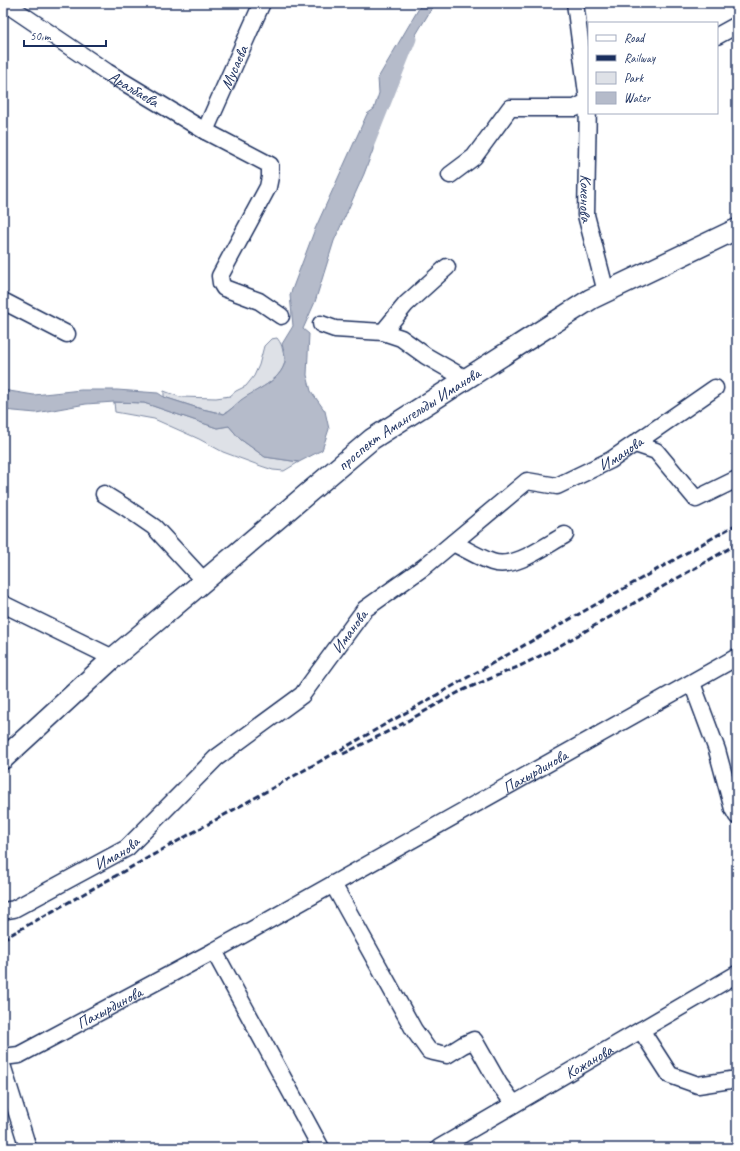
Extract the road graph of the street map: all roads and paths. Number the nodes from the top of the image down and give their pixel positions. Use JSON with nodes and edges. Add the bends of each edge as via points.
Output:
{"nodes":[{"id":1,"x":5,"y":3,"type":"edge"},
{"id":2,"x":262,"y":3,"type":"edge"},
{"id":3,"x":575,"y":3,"type":"edge"},
{"id":4,"x":737,"y":25,"type":"edge"},
{"id":5,"x":718,"y":35,"type":"edge"},
{"id":6,"x":588,"y":94,"type":"edge"},
{"id":7,"x":588,"y":102,"type":"edge"},
{"id":8,"x":589,"y":114,"type":"edge"},
{"id":9,"x":205,"y":131,"type":"junction"},
{"id":10,"x":450,"y":175,"type":"dead end"},
{"id":11,"x":737,"y":229,"type":"edge"},
{"id":12,"x":447,"y":267,"type":"dead end"},
{"id":13,"x":606,"y":292,"type":"junction"},
{"id":14,"x":3,"y":301,"type":"edge"},
{"id":15,"x":281,"y":316,"type":"dead end"},
{"id":16,"x":321,"y":324,"type":"dead end"},
{"id":17,"x":382,"y":332,"type":"junction"},
{"id":18,"x":67,"y":334,"type":"dead end"},
{"id":19,"x":466,"y":379,"type":"junction"},
{"id":20,"x":715,"y":388,"type":"dead end"},
{"id":21,"x":635,"y":444,"type":"junction"},
{"id":22,"x":737,"y":480,"type":"edge"},
{"id":23,"x":104,"y":494,"type":"dead end"},
{"id":24,"x":565,"y":535,"type":"dead end"},
{"id":25,"x":453,"y":543,"type":"junction"},
{"id":26,"x":204,"y":581,"type":"junction"},
{"id":27,"x":3,"y":604,"type":"edge"},
{"id":28,"x":737,"y":657,"type":"edge"},
{"id":29,"x":113,"y":658,"type":"junction"},
{"id":30,"x":692,"y":683,"type":"junction"},
{"id":31,"x":3,"y":759,"type":"edge"},
{"id":32,"x":737,"y":816,"type":"edge"},
{"id":33,"x":333,"y":884,"type":"junction"},
{"id":34,"x":3,"y":911,"type":"edge"},
{"id":35,"x":214,"y":951,"type":"junction"},
{"id":36,"x":737,"y":974,"type":"edge"},
{"id":37,"x":641,"y":1030,"type":"junction"},
{"id":38,"x":3,"y":1057,"type":"edge"},
{"id":39,"x":3,"y":1068,"type":"edge"},
{"id":40,"x":737,"y":1080,"type":"edge"},
{"id":41,"x":514,"y":1104,"type":"junction"},
{"id":42,"x":28,"y":1148,"type":"edge"},
{"id":43,"x":321,"y":1148,"type":"edge"},
{"id":44,"x":439,"y":1148,"type":"edge"}],
"edges":[{"from":1,"to":9,"type":"street","name":"Аралбаева","via":[[107,72]]},
{"from":2,"to":9,"type":"street","name":"Мусаева"},
{"from":3,"to":6,"type":"street","name":"Кокенова"},
{"from":4,"to":5,"type":"street"},
{"from":7,"to":10,"type":"street","via":[[576,108],[510,108],[474,157]]},
{"from":8,"to":13,"type":"street","name":"Кокенова","via":[[586,215]]},
{"from":9,"to":15,"type":"street","name":"Аралбаева","via":[[270,165],[268,187],[220,276],[224,288],[259,301]]},
{"from":11,"to":13,"type":"main road","name":"проспект Амангельды Иманова"},
{"from":12,"to":17,"type":"street","via":[[406,304]]},
{"from":13,"to":19,"type":"main road","name":"проспект Амангельды Иманова"},
{"from":14,"to":18,"type":"street"},
{"from":16,"to":17,"type":"street","via":[[335,329]]},
{"from":17,"to":19,"type":"street","via":[[401,338]]},
{"from":19,"to":26,"type":"main road","name":"проспект Амангельды Иманова","via":[[372,439]]},
{"from":20,"to":21,"type":"street","name":"Иманова"},
{"from":21,"to":22,"type":"street","via":[[656,451],[696,499]]},
{"from":21,"to":25,"type":"street","name":"Иманова","via":[[611,460],[557,486],[527,481]]},
{"from":23,"to":26,"type":"street","via":[[154,527]]},
{"from":24,"to":25,"type":"street","via":[[520,560],[508,562],[493,562]]},
{"from":25,"to":34,"type":"street","name":"Иманова","via":[[365,609],[302,695],[216,758],[127,848],[14,909]]},
{"from":26,"to":29,"type":"main road","name":"проспект Амангельды Иманова"},
{"from":27,"to":29,"type":"street"},
{"from":28,"to":30,"type":"street","name":"Пахырдинова"},
{"from":29,"to":31,"type":"main road"},
{"from":30,"to":32,"type":"street","via":[[717,750]]},
{"from":30,"to":33,"type":"street","name":"Пахырдинова"},
{"from":33,"to":35,"type":"street","name":"Пахырдинова"},
{"from":33,"to":41,"type":"street","via":[[414,1030],[429,1051],[447,1055],[474,1040]]},
{"from":35,"to":38,"type":"street","name":"Пахырдинова","via":[[19,1055]]},
{"from":35,"to":43,"type":"street"},
{"from":36,"to":37,"type":"street","name":"Кожанова"},
{"from":37,"to":40,"type":"street","via":[[670,1075],[698,1085]]},
{"from":37,"to":41,"type":"street","name":"Кожанова"},
{"from":39,"to":42,"type":"street"},
{"from":41,"to":44,"type":"street","name":"Кожанова"}]}
